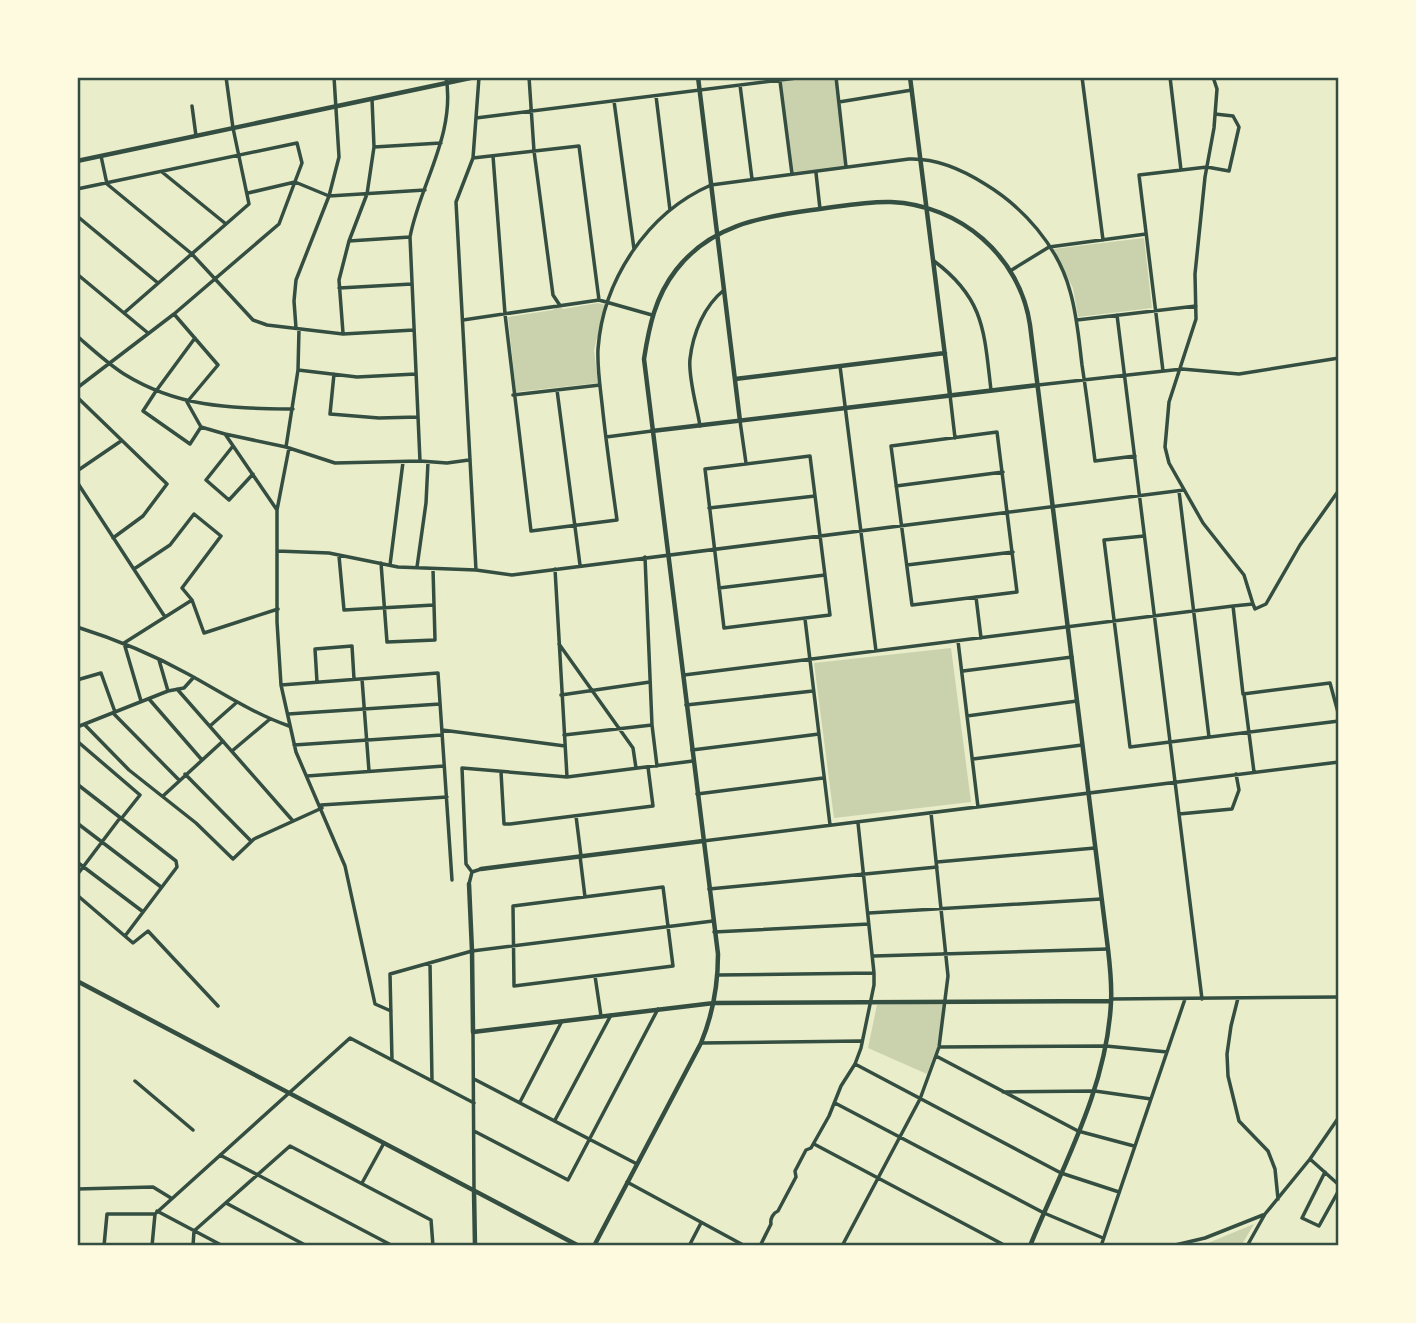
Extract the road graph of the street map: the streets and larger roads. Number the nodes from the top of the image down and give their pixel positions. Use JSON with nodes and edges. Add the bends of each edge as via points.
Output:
{"nodes":[{"id":1,"x":226,"y":77,"type":"edge"},
{"id":2,"x":334,"y":77,"type":"edge"},
{"id":3,"x":477,"y":77,"type":"edge"},
{"id":4,"x":529,"y":77,"type":"edge"},
{"id":5,"x":698,"y":77,"type":"edge"},
{"id":6,"x":804,"y":77,"type":"edge"},
{"id":7,"x":836,"y":77,"type":"edge"},
{"id":8,"x":910,"y":77,"type":"edge"},
{"id":9,"x":1082,"y":77,"type":"edge"},
{"id":10,"x":1170,"y":77,"type":"edge"},
{"id":11,"x":1213,"y":77,"type":"edge"},
{"id":12,"x":447,"y":79,"type":"edge"},
{"id":13,"x":780,"y":81,"type":"junction"},
{"id":14,"x":740,"y":85,"type":"junction"},
{"id":15,"x":700,"y":90,"type":"junction"},
{"id":16,"x":912,"y":90,"type":"junction"},
{"id":17,"x":656,"y":96,"type":"junction"},
{"id":18,"x":372,"y":99,"type":"junction"},
{"id":19,"x":614,"y":101,"type":"junction"},
{"id":20,"x":839,"y":102,"type":"junction"},
{"id":21,"x":192,"y":106,"type":"dead end"},
{"id":22,"x":336,"y":106,"type":"junction"},
{"id":23,"x":531,"y":111,"type":"junction"},
{"id":24,"x":1215,"y":114,"type":"junction"},
{"id":25,"x":476,"y":118,"type":"junction"},
{"id":26,"x":233,"y":128,"type":"junction"},
{"id":27,"x":196,"y":136,"type":"junction"},
{"id":28,"x":441,"y":143,"type":"junction"},
{"id":29,"x":374,"y":147,"type":"junction"},
{"id":30,"x":534,"y":151,"type":"junction"},
{"id":31,"x":101,"y":156,"type":"junction"},
{"id":32,"x":239,"y":156,"type":"junction"},
{"id":33,"x":493,"y":156,"type":"junction"},
{"id":34,"x":473,"y":158,"type":"junction"},
{"id":35,"x":921,"y":159,"type":"junction"},
{"id":36,"x":77,"y":161,"type":"edge"},
{"id":37,"x":846,"y":167,"type":"junction"},
{"id":38,"x":1208,"y":167,"type":"junction"},
{"id":39,"x":1181,"y":170,"type":"junction"},
{"id":40,"x":162,"y":172,"type":"junction"},
{"id":41,"x":816,"y":172,"type":"junction"},
{"id":42,"x":792,"y":174,"type":"junction"},
{"id":43,"x":752,"y":179,"type":"junction"},
{"id":44,"x":295,"y":182,"type":"junction"},
{"id":45,"x":107,"y":184,"type":"junction"},
{"id":46,"x":711,"y":185,"type":"junction"},
{"id":47,"x":77,"y":189,"type":"edge"},
{"id":48,"x":425,"y":191,"type":"junction"},
{"id":49,"x":248,"y":193,"type":"junction"},
{"id":50,"x":367,"y":194,"type":"junction"},
{"id":51,"x":329,"y":196,"type":"junction"},
{"id":52,"x":927,"y":207,"type":"junction"},
{"id":53,"x":820,"y":209,"type":"junction"},
{"id":54,"x":670,"y":210,"type":"junction"},
{"id":55,"x":77,"y":216,"type":"edge"},
{"id":56,"x":226,"y":224,"type":"junction"},
{"id":57,"x":718,"y":234,"type":"junction"},
{"id":58,"x":1146,"y":234,"type":"junction"},
{"id":59,"x":410,"y":237,"type":"junction"},
{"id":60,"x":1102,"y":240,"type":"junction"},
{"id":61,"x":349,"y":241,"type":"junction"},
{"id":62,"x":1049,"y":247,"type":"junction"},
{"id":63,"x":634,"y":248,"type":"junction"},
{"id":64,"x":192,"y":254,"type":"junction"},
{"id":65,"x":933,"y":261,"type":"junction"},
{"id":66,"x":1010,"y":271,"type":"junction"},
{"id":67,"x":77,"y":274,"type":"edge"},
{"id":68,"x":215,"y":279,"type":"junction"},
{"id":69,"x":158,"y":283,"type":"junction"},
{"id":70,"x":412,"y":284,"type":"junction"},
{"id":71,"x":339,"y":288,"type":"junction"},
{"id":72,"x":724,"y":290,"type":"junction"},
{"id":73,"x":599,"y":300,"type":"junction"},
{"id":74,"x":609,"y":302,"type":"junction"},
{"id":75,"x":559,"y":304,"type":"junction"},
{"id":76,"x":1196,"y":306,"type":"junction"},
{"id":77,"x":1156,"y":310,"type":"junction"},
{"id":78,"x":124,"y":313,"type":"junction"},
{"id":79,"x":174,"y":314,"type":"junction"},
{"id":80,"x":505,"y":314,"type":"junction"},
{"id":81,"x":652,"y":315,"type":"junction"},
{"id":82,"x":1117,"y":315,"type":"junction"},
{"id":83,"x":463,"y":320,"type":"junction"},
{"id":84,"x":1076,"y":320,"type":"junction"},
{"id":85,"x":298,"y":329,"type":"junction"},
{"id":86,"x":414,"y":330,"type":"junction"},
{"id":87,"x":148,"y":333,"type":"junction"},
{"id":88,"x":343,"y":334,"type":"junction"},
{"id":89,"x":77,"y":336,"type":"edge"},
{"id":90,"x":195,"y":338,"type":"junction"},
{"id":91,"x":945,"y":353,"type":"junction"},
{"id":92,"x":1339,"y":358,"type":"edge"},
{"id":93,"x":109,"y":363,"type":"junction"},
{"id":94,"x":840,"y":366,"type":"junction"},
{"id":95,"x":1181,"y":369,"type":"junction"},
{"id":96,"x":298,"y":370,"type":"junction"},
{"id":97,"x":1163,"y":371,"type":"junction"},
{"id":98,"x":334,"y":374,"type":"junction"},
{"id":99,"x":416,"y":374,"type":"junction"},
{"id":100,"x":1125,"y":375,"type":"junction"},
{"id":101,"x":735,"y":379,"type":"junction"},
{"id":102,"x":1084,"y":380,"type":"junction"},
{"id":103,"x":1038,"y":384,"type":"junction"},
{"id":104,"x":600,"y":385,"type":"junction"},
{"id":105,"x":77,"y":388,"type":"edge"},
{"id":106,"x":557,"y":390,"type":"junction"},
{"id":107,"x":991,"y":390,"type":"junction"},
{"id":108,"x":156,"y":391,"type":"junction"},
{"id":109,"x":513,"y":395,"type":"junction"},
{"id":110,"x":950,"y":395,"type":"junction"},
{"id":111,"x":77,"y":397,"type":"edge"},
{"id":112,"x":187,"y":402,"type":"junction"},
{"id":113,"x":846,"y":408,"type":"junction"},
{"id":114,"x":293,"y":410,"type":"junction"},
{"id":115,"x":418,"y":417,"type":"junction"},
{"id":116,"x":740,"y":421,"type":"junction"},
{"id":117,"x":700,"y":426,"type":"junction"},
{"id":118,"x":201,"y":427,"type":"junction"},
{"id":119,"x":652,"y":432,"type":"junction"},
{"id":120,"x":225,"y":434,"type":"junction"},
{"id":121,"x":606,"y":437,"type":"junction"},
{"id":122,"x":955,"y":438,"type":"junction"},
{"id":123,"x":121,"y":440,"type":"junction"},
{"id":124,"x":233,"y":446,"type":"junction"},
{"id":125,"x":288,"y":448,"type":"junction"},
{"id":126,"x":1135,"y":456,"type":"junction"},
{"id":127,"x":469,"y":460,"type":"junction"},
{"id":128,"x":420,"y":461,"type":"junction"},
{"id":129,"x":403,"y":462,"type":"junction"},
{"id":130,"x":428,"y":462,"type":"junction"},
{"id":131,"x":746,"y":463,"type":"junction"},
{"id":132,"x":77,"y":471,"type":"edge"},
{"id":133,"x":1003,"y":472,"type":"junction"},
{"id":134,"x":253,"y":473,"type":"junction"},
{"id":135,"x":77,"y":482,"type":"edge"},
{"id":136,"x":896,"y":486,"type":"junction"},
{"id":137,"x":1181,"y":490,"type":"junction"},
{"id":138,"x":1339,"y":490,"type":"edge"},
{"id":139,"x":1140,"y":495,"type":"junction"},
{"id":140,"x":815,"y":496,"type":"junction"},
{"id":141,"x":1053,"y":507,"type":"junction"},
{"id":142,"x":709,"y":508,"type":"junction"},
{"id":143,"x":277,"y":510,"type":"junction"},
{"id":144,"x":1007,"y":512,"type":"junction"},
{"id":145,"x":901,"y":525,"type":"junction"},
{"id":146,"x":574,"y":526,"type":"junction"},
{"id":147,"x":861,"y":531,"type":"junction"},
{"id":148,"x":820,"y":536,"type":"junction"},
{"id":149,"x":1144,"y":536,"type":"junction"},
{"id":150,"x":113,"y":538,"type":"junction"},
{"id":151,"x":714,"y":549,"type":"junction"},
{"id":152,"x":277,"y":551,"type":"junction"},
{"id":153,"x":1013,"y":552,"type":"junction"},
{"id":154,"x":668,"y":554,"type":"junction"},
{"id":155,"x":340,"y":556,"type":"junction"},
{"id":156,"x":645,"y":557,"type":"junction"},
{"id":157,"x":381,"y":562,"type":"junction"},
{"id":158,"x":390,"y":565,"type":"junction"},
{"id":159,"x":580,"y":565,"type":"junction"},
{"id":160,"x":906,"y":565,"type":"junction"},
{"id":161,"x":416,"y":567,"type":"junction"},
{"id":162,"x":134,"y":569,"type":"junction"},
{"id":163,"x":433,"y":569,"type":"junction"},
{"id":164,"x":555,"y":569,"type":"junction"},
{"id":165,"x":476,"y":570,"type":"junction"},
{"id":166,"x":825,"y":575,"type":"junction"},
{"id":167,"x":719,"y":588,"type":"junction"},
{"id":168,"x":976,"y":597,"type":"junction"},
{"id":169,"x":192,"y":600,"type":"junction"},
{"id":170,"x":1252,"y":604,"type":"junction"},
{"id":171,"x":434,"y":605,"type":"junction"},
{"id":172,"x":1233,"y":606,"type":"junction"},
{"id":173,"x":384,"y":607,"type":"junction"},
{"id":174,"x":278,"y":609,"type":"junction"},
{"id":175,"x":1194,"y":611,"type":"junction"},
{"id":176,"x":1154,"y":616,"type":"junction"},
{"id":177,"x":165,"y":617,"type":"junction"},
{"id":178,"x":804,"y":618,"type":"junction"},
{"id":179,"x":1114,"y":621,"type":"junction"},
{"id":180,"x":1068,"y":626,"type":"junction"},
{"id":181,"x":77,"y":627,"type":"edge"},
{"id":182,"x":981,"y":638,"type":"junction"},
{"id":183,"x":957,"y":641,"type":"junction"},
{"id":184,"x":124,"y":643,"type":"junction"},
{"id":185,"x":559,"y":644,"type":"junction"},
{"id":186,"x":876,"y":651,"type":"junction"},
{"id":187,"x":1072,"y":657,"type":"junction"},
{"id":188,"x":159,"y":659,"type":"junction"},
{"id":189,"x":809,"y":659,"type":"junction"},
{"id":190,"x":962,"y":671,"type":"junction"},
{"id":191,"x":682,"y":676,"type":"junction"},
{"id":192,"x":193,"y":677,"type":"junction"},
{"id":193,"x":354,"y":679,"type":"junction"},
{"id":194,"x":362,"y":679,"type":"junction"},
{"id":195,"x":77,"y":680,"type":"edge"},
{"id":196,"x":317,"y":682,"type":"junction"},
{"id":197,"x":650,"y":682,"type":"junction"},
{"id":198,"x":281,"y":685,"type":"junction"},
{"id":199,"x":177,"y":689,"type":"junction"},
{"id":200,"x":168,"y":691,"type":"junction"},
{"id":201,"x":594,"y":691,"type":"junction"},
{"id":202,"x":813,"y":691,"type":"junction"},
{"id":203,"x":1244,"y":694,"type":"junction"},
{"id":204,"x":561,"y":695,"type":"junction"},
{"id":205,"x":149,"y":699,"type":"junction"},
{"id":206,"x":141,"y":701,"type":"junction"},
{"id":207,"x":1077,"y":701,"type":"junction"},
{"id":208,"x":236,"y":703,"type":"junction"},
{"id":209,"x":440,"y":704,"type":"junction"},
{"id":210,"x":686,"y":705,"type":"junction"},
{"id":211,"x":364,"y":709,"type":"junction"},
{"id":212,"x":114,"y":713,"type":"junction"},
{"id":213,"x":287,"y":714,"type":"junction"},
{"id":214,"x":967,"y":716,"type":"junction"},
{"id":215,"x":270,"y":719,"type":"junction"},
{"id":216,"x":1339,"y":719,"type":"edge"},
{"id":217,"x":84,"y":724,"type":"junction"},
{"id":218,"x":652,"y":725,"type":"junction"},
{"id":219,"x":210,"y":726,"type":"junction"},
{"id":220,"x":289,"y":726,"type":"junction"},
{"id":221,"x":77,"y":727,"type":"edge"},
{"id":222,"x":620,"y":729,"type":"junction"},
{"id":223,"x":442,"y":732,"type":"junction"},
{"id":224,"x":1249,"y":732,"type":"junction"},
{"id":225,"x":819,"y":734,"type":"junction"},
{"id":226,"x":564,"y":735,"type":"junction"},
{"id":227,"x":1209,"y":737,"type":"junction"},
{"id":228,"x":366,"y":740,"type":"junction"},
{"id":229,"x":77,"y":741,"type":"edge"},
{"id":230,"x":223,"y":741,"type":"junction"},
{"id":231,"x":1170,"y":743,"type":"junction"},
{"id":232,"x":295,"y":745,"type":"junction"},
{"id":233,"x":1082,"y":745,"type":"junction"},
{"id":234,"x":565,"y":746,"type":"junction"},
{"id":235,"x":692,"y":750,"type":"junction"},
{"id":236,"x":232,"y":751,"type":"junction"},
{"id":237,"x":973,"y":759,"type":"junction"},
{"id":238,"x":202,"y":760,"type":"junction"},
{"id":239,"x":694,"y":761,"type":"junction"},
{"id":240,"x":1339,"y":762,"type":"edge"},
{"id":241,"x":444,"y":765,"type":"junction"},
{"id":242,"x":657,"y":765,"type":"junction"},
{"id":243,"x":648,"y":767,"type":"junction"},
{"id":244,"x":636,"y":768,"type":"junction"},
{"id":245,"x":369,"y":771,"type":"junction"},
{"id":246,"x":501,"y":771,"type":"junction"},
{"id":247,"x":1254,"y":772,"type":"junction"},
{"id":248,"x":185,"y":774,"type":"junction"},
{"id":249,"x":1236,"y":774,"type":"junction"},
{"id":250,"x":306,"y":776,"type":"junction"},
{"id":251,"x":567,"y":777,"type":"junction"},
{"id":252,"x":823,"y":778,"type":"junction"},
{"id":253,"x":179,"y":780,"type":"junction"},
{"id":254,"x":1175,"y":783,"type":"junction"},
{"id":255,"x":77,"y":784,"type":"edge"},
{"id":256,"x":697,"y":794,"type":"junction"},
{"id":257,"x":1088,"y":794,"type":"junction"},
{"id":258,"x":162,"y":796,"type":"junction"},
{"id":259,"x":447,"y":797,"type":"junction"},
{"id":260,"x":321,"y":807,"type":"junction"},
{"id":261,"x":978,"y":807,"type":"junction"},
{"id":262,"x":931,"y":813,"type":"junction"},
{"id":263,"x":1179,"y":814,"type":"junction"},
{"id":264,"x":576,"y":816,"type":"junction"},
{"id":265,"x":121,"y":818,"type":"junction"},
{"id":266,"x":293,"y":821,"type":"junction"},
{"id":267,"x":858,"y":822,"type":"junction"},
{"id":268,"x":77,"y":823,"type":"edge"},
{"id":269,"x":830,"y":825,"type":"junction"},
{"id":270,"x":251,"y":841,"type":"junction"},
{"id":271,"x":703,"y":841,"type":"junction"},
{"id":272,"x":102,"y":842,"type":"junction"},
{"id":273,"x":1095,"y":848,"type":"junction"},
{"id":274,"x":581,"y":856,"type":"junction"},
{"id":275,"x":77,"y":862,"type":"edge"},
{"id":276,"x":937,"y":865,"type":"junction"},
{"id":277,"x":83,"y":867,"type":"junction"},
{"id":278,"x":481,"y":869,"type":"joint"},
{"id":279,"x":472,"y":872,"type":"junction"},
{"id":280,"x":77,"y":875,"type":"edge"},
{"id":281,"x":864,"y":875,"type":"junction"},
{"id":282,"x":453,"y":880,"type":"dead end"},
{"id":283,"x":469,"y":884,"type":"joint"},
{"id":284,"x":161,"y":887,"type":"junction"},
{"id":285,"x":709,"y":889,"type":"junction"},
{"id":286,"x":77,"y":895,"type":"edge"},
{"id":287,"x":585,"y":897,"type":"junction"},
{"id":288,"x":1101,"y":899,"type":"junction"},
{"id":289,"x":942,"y":908,"type":"junction"},
{"id":290,"x":143,"y":912,"type":"junction"},
{"id":291,"x":869,"y":913,"type":"junction"},
{"id":292,"x":713,"y":921,"type":"junction"},
{"id":293,"x":870,"y":924,"type":"junction"},
{"id":294,"x":668,"y":926,"type":"junction"},
{"id":295,"x":714,"y":932,"type":"junction"},
{"id":296,"x":125,"y":936,"type":"junction"},
{"id":297,"x":514,"y":946,"type":"junction"},
{"id":298,"x":1108,"y":949,"type":"junction"},
{"id":299,"x":472,"y":951,"type":"junction"},
{"id":300,"x":947,"y":952,"type":"junction"},
{"id":301,"x":874,"y":956,"type":"junction"},
{"id":302,"x":430,"y":963,"type":"junction"},
{"id":303,"x":874,"y":973,"type":"junction"},
{"id":304,"x":718,"y":975,"type":"junction"},
{"id":305,"x":595,"y":976,"type":"junction"},
{"id":306,"x":77,"y":981,"type":"edge"},
{"id":307,"x":1238,"y":998,"type":"junction"},
{"id":308,"x":1339,"y":998,"type":"edge"},
{"id":309,"x":1185,"y":999,"type":"junction"},
{"id":310,"x":1202,"y":999,"type":"junction"},
{"id":311,"x":1111,"y":1000,"type":"junction"},
{"id":312,"x":870,"y":1002,"type":"junction"},
{"id":313,"x":946,"y":1002,"type":"junction"},
{"id":314,"x":714,"y":1003,"type":"junction"},
{"id":315,"x":218,"y":1006,"type":"dead end"},
{"id":316,"x":659,"y":1009,"type":"junction"},
{"id":317,"x":391,"y":1011,"type":"junction"},
{"id":318,"x":611,"y":1015,"type":"junction"},
{"id":319,"x":601,"y":1016,"type":"junction"},
{"id":320,"x":562,"y":1021,"type":"junction"},
{"id":321,"x":472,"y":1032,"type":"junction"},
{"id":322,"x":861,"y":1041,"type":"junction"},
{"id":323,"x":701,"y":1043,"type":"junction"},
{"id":324,"x":1106,"y":1046,"type":"junction"},
{"id":325,"x":939,"y":1047,"type":"junction"},
{"id":326,"x":1167,"y":1052,"type":"junction"},
{"id":327,"x":936,"y":1056,"type":"junction"},
{"id":328,"x":392,"y":1060,"type":"junction"},
{"id":329,"x":855,"y":1064,"type":"junction"},
{"id":330,"x":474,"y":1079,"type":"junction"},
{"id":331,"x":135,"y":1081,"type":"dead end"},
{"id":332,"x":432,"y":1081,"type":"junction"},
{"id":333,"x":1095,"y":1091,"type":"junction"},
{"id":334,"x":288,"y":1092,"type":"junction"},
{"id":335,"x":1002,"y":1092,"type":"junction"},
{"id":336,"x":920,"y":1099,"type":"junction"},
{"id":337,"x":1150,"y":1099,"type":"junction"},
{"id":338,"x":474,"y":1102,"type":"junction"},
{"id":339,"x":520,"y":1102,"type":"junction"},
{"id":340,"x":835,"y":1103,"type":"junction"},
{"id":341,"x":1339,"y":1117,"type":"edge"},
{"id":342,"x":555,"y":1120,"type":"junction"},
{"id":343,"x":193,"y":1130,"type":"dead end"},
{"id":344,"x":474,"y":1130,"type":"junction"},
{"id":345,"x":1079,"y":1131,"type":"junction"},
{"id":346,"x":900,"y":1137,"type":"junction"},
{"id":347,"x":590,"y":1139,"type":"junction"},
{"id":348,"x":384,"y":1143,"type":"junction"},
{"id":349,"x":814,"y":1144,"type":"junction"},
{"id":350,"x":1134,"y":1146,"type":"junction"},
{"id":351,"x":220,"y":1155,"type":"junction"},
{"id":352,"x":1310,"y":1159,"type":"junction"},
{"id":353,"x":637,"y":1164,"type":"junction"},
{"id":354,"x":1061,"y":1172,"type":"junction"},
{"id":355,"x":1325,"y":1172,"type":"junction"},
{"id":356,"x":257,"y":1174,"type":"junction"},
{"id":357,"x":879,"y":1178,"type":"junction"},
{"id":358,"x":627,"y":1182,"type":"junction"},
{"id":359,"x":362,"y":1183,"type":"junction"},
{"id":360,"x":1339,"y":1188,"type":"edge"},
{"id":361,"x":77,"y":1189,"type":"edge"},
{"id":362,"x":474,"y":1191,"type":"junction"},
{"id":363,"x":1119,"y":1192,"type":"junction"},
{"id":364,"x":171,"y":1198,"type":"junction"},
{"id":365,"x":1278,"y":1199,"type":"junction"},
{"id":366,"x":226,"y":1203,"type":"junction"},
{"id":367,"x":156,"y":1212,"type":"junction"},
{"id":368,"x":1044,"y":1213,"type":"junction"},
{"id":369,"x":1265,"y":1214,"type":"junction"},
{"id":370,"x":701,"y":1223,"type":"junction"},
{"id":371,"x":194,"y":1231,"type":"junction"},
{"id":372,"x":1103,"y":1238,"type":"junction"},
{"id":373,"x":104,"y":1246,"type":"edge"},
{"id":374,"x":152,"y":1246,"type":"edge"},
{"id":375,"x":193,"y":1246,"type":"edge"},
{"id":376,"x":223,"y":1246,"type":"edge"},
{"id":377,"x":307,"y":1246,"type":"edge"},
{"id":378,"x":393,"y":1246,"type":"edge"},
{"id":379,"x":433,"y":1246,"type":"edge"},
{"id":380,"x":475,"y":1246,"type":"edge"},
{"id":381,"x":579,"y":1246,"type":"edge"},
{"id":382,"x":594,"y":1246,"type":"edge"},
{"id":383,"x":689,"y":1246,"type":"edge"},
{"id":384,"x":745,"y":1246,"type":"edge"},
{"id":385,"x":760,"y":1246,"type":"edge"},
{"id":386,"x":842,"y":1246,"type":"edge"},
{"id":387,"x":1006,"y":1246,"type":"edge"},
{"id":388,"x":1030,"y":1246,"type":"edge"},
{"id":389,"x":1101,"y":1246,"type":"edge"},
{"id":390,"x":1171,"y":1246,"type":"edge"},
{"id":391,"x":1247,"y":1246,"type":"edge"}],
"edges":[{"from":1,"to":26,"type":"street"},
{"from":2,"to":22,"type":"street"},
{"from":3,"to":12,"type":"street"},
{"from":3,"to":25,"type":"street"},
{"from":4,"to":23,"type":"street"},
{"from":5,"to":15,"type":"street"},
{"from":6,"to":13,"type":"street"},
{"from":7,"to":20,"type":"street"},
{"from":8,"to":16,"type":"street"},
{"from":9,"to":60,"type":"street"},
{"from":10,"to":39,"type":"street"},
{"from":11,"to":24,"type":"street"},
{"from":12,"to":18,"type":"street"},
{"from":12,"to":28,"type":"street"},
{"from":13,"to":14,"type":"street"},
{"from":13,"to":42,"type":"street"},
{"from":14,"to":15,"type":"street"},
{"from":14,"to":43,"type":"street"},
{"from":15,"to":17,"type":"street"},
{"from":15,"to":46,"type":"street"},
{"from":16,"to":20,"type":"street"},
{"from":16,"to":35,"type":"street"},
{"from":17,"to":19,"type":"street"},
{"from":17,"to":54,"type":"street"},
{"from":18,"to":22,"type":"street"},
{"from":18,"to":29,"type":"street"},
{"from":19,"to":23,"type":"street"},
{"from":19,"to":63,"type":"street"},
{"from":20,"to":37,"type":"street"},
{"from":21,"to":27,"type":"street"},
{"from":22,"to":26,"type":"street"},
{"from":22,"to":51,"type":"street","via":[[339,157]]},
{"from":23,"to":25,"type":"street"},
{"from":23,"to":30,"type":"street"},
{"from":24,"to":38,"type":"street"},
{"from":24,"to":38,"type":"street","via":[[1233,116],[1239,127],[1229,171]]},
{"from":25,"to":34,"type":"street"},
{"from":26,"to":27,"type":"street"},
{"from":26,"to":32,"type":"street"},
{"from":27,"to":31,"type":"street"},
{"from":28,"to":29,"type":"street"},
{"from":28,"to":48,"type":"street"},
{"from":29,"to":50,"type":"street"},
{"from":30,"to":33,"type":"street"},
{"from":30,"to":73,"type":"street","via":[[579,146]]},
{"from":30,"to":75,"type":"street","via":[[553,295]]},
{"from":31,"to":36,"type":"street"},
{"from":31,"to":45,"type":"street"},
{"from":32,"to":40,"type":"street"},
{"from":32,"to":44,"type":"street","via":[[297,143],[302,163]]},
{"from":32,"to":49,"type":"street"},
{"from":33,"to":34,"type":"street"},
{"from":33,"to":80,"type":"street"},
{"from":34,"to":83,"type":"street","via":[[456,202]]},
{"from":35,"to":37,"type":"street"},
{"from":35,"to":52,"type":"street"},
{"from":35,"to":62,"type":"street","via":[[966,173],[1002,194]]},
{"from":37,"to":41,"type":"street"},
{"from":38,"to":39,"type":"street"},
{"from":38,"to":76,"type":"street","via":[[1196,260]]},
{"from":39,"to":58,"type":"street","via":[[1139,175]]},
{"from":40,"to":45,"type":"street"},
{"from":40,"to":56,"type":"street"},
{"from":41,"to":42,"type":"street"},
{"from":41,"to":53,"type":"street"},
{"from":42,"to":43,"type":"street"},
{"from":43,"to":46,"type":"street"},
{"from":44,"to":49,"type":"street"},
{"from":44,"to":51,"type":"street"},
{"from":44,"to":68,"type":"street","via":[[279,224]]},
{"from":45,"to":47,"type":"street"},
{"from":45,"to":64,"type":"street"},
{"from":46,"to":54,"type":"street"},
{"from":46,"to":57,"type":"street"},
{"from":48,"to":50,"type":"street"},
{"from":48,"to":59,"type":"street"},
{"from":49,"to":56,"type":"street","via":[[250,204]]},
{"from":50,"to":51,"type":"street"},
{"from":50,"to":61,"type":"street"},
{"from":51,"to":85,"type":"street","via":[[296,280]]},
{"from":52,"to":53,"type":"street","via":[[882,202]]},
{"from":52,"to":65,"type":"street"},
{"from":52,"to":66,"type":"street","via":[[975,232]]},
{"from":53,"to":57,"type":"street","via":[[751,220]]},
{"from":54,"to":63,"type":"street"},
{"from":55,"to":69,"type":"street"},
{"from":56,"to":64,"type":"street"},
{"from":57,"to":72,"type":"street"},
{"from":57,"to":81,"type":"street","via":[[677,269]]},
{"from":58,"to":60,"type":"street"},
{"from":58,"to":77,"type":"street"},
{"from":59,"to":61,"type":"street"},
{"from":59,"to":70,"type":"street"},
{"from":60,"to":62,"type":"street"},
{"from":61,"to":71,"type":"street"},
{"from":62,"to":66,"type":"street"},
{"from":62,"to":84,"type":"street","via":[[1064,274]]},
{"from":63,"to":74,"type":"street"},
{"from":64,"to":68,"type":"street"},
{"from":64,"to":69,"type":"street"},
{"from":65,"to":91,"type":"street"},
{"from":65,"to":107,"type":"street","via":[[958,281],[975,305],[984,332]]},
{"from":66,"to":103,"type":"street","via":[[1029,314]]},
{"from":67,"to":78,"type":"street"},
{"from":68,"to":79,"type":"street"},
{"from":68,"to":85,"type":"street","via":[[253,320]]},
{"from":69,"to":78,"type":"street"},
{"from":70,"to":71,"type":"street"},
{"from":70,"to":86,"type":"street"},
{"from":71,"to":88,"type":"street"},
{"from":72,"to":101,"type":"street"},
{"from":72,"to":117,"type":"street","via":[[703,316],[690,361]]},
{"from":73,"to":74,"type":"street"},
{"from":73,"to":75,"type":"street"},
{"from":74,"to":81,"type":"street"},
{"from":74,"to":104,"type":"street","via":[[600,333]]},
{"from":75,"to":80,"type":"street"},
{"from":76,"to":77,"type":"street"},
{"from":76,"to":95,"type":"street"},
{"from":77,"to":82,"type":"street"},
{"from":77,"to":97,"type":"street"},
{"from":78,"to":87,"type":"street"},
{"from":79,"to":87,"type":"street"},
{"from":79,"to":90,"type":"street"},
{"from":80,"to":83,"type":"street"},
{"from":80,"to":109,"type":"street"},
{"from":81,"to":119,"type":"street","via":[[644,359]]},
{"from":82,"to":84,"type":"street"},
{"from":82,"to":100,"type":"street"},
{"from":83,"to":127,"type":"street"},
{"from":84,"to":102,"type":"street"},
{"from":85,"to":88,"type":"street"},
{"from":85,"to":96,"type":"street"},
{"from":86,"to":88,"type":"street"},
{"from":86,"to":99,"type":"street"},
{"from":87,"to":93,"type":"street"},
{"from":89,"to":93,"type":"street"},
{"from":90,"to":108,"type":"street"},
{"from":90,"to":112,"type":"street","via":[[218,365]]},
{"from":91,"to":94,"type":"street"},
{"from":91,"to":110,"type":"street"},
{"from":92,"to":95,"type":"street","via":[[1239,374]]},
{"from":93,"to":105,"type":"street"},
{"from":93,"to":108,"type":"street"},
{"from":94,"to":101,"type":"street"},
{"from":94,"to":113,"type":"street"},
{"from":95,"to":97,"type":"street"},
{"from":95,"to":137,"type":"street","via":[[1169,402],[1166,447]]},
{"from":96,"to":98,"type":"street"},
{"from":96,"to":114,"type":"street"},
{"from":97,"to":100,"type":"street"},
{"from":98,"to":99,"type":"street"},
{"from":98,"to":115,"type":"street","via":[[330,414]]},
{"from":99,"to":115,"type":"street"},
{"from":100,"to":102,"type":"street"},
{"from":100,"to":126,"type":"street"},
{"from":101,"to":116,"type":"street"},
{"from":102,"to":103,"type":"street"},
{"from":102,"to":126,"type":"street","via":[[1095,461]]},
{"from":103,"to":107,"type":"street"},
{"from":103,"to":141,"type":"street"},
{"from":104,"to":106,"type":"street"},
{"from":104,"to":121,"type":"street"},
{"from":106,"to":109,"type":"street"},
{"from":106,"to":146,"type":"street"},
{"from":107,"to":110,"type":"street"},
{"from":108,"to":112,"type":"street"},
{"from":108,"to":118,"type":"street","via":[[144,411],[190,444]]},
{"from":109,"to":146,"type":"street","via":[[531,531]]},
{"from":110,"to":113,"type":"street"},
{"from":110,"to":122,"type":"street"},
{"from":111,"to":123,"type":"street"},
{"from":112,"to":114,"type":"street"},
{"from":112,"to":118,"type":"street"},
{"from":113,"to":116,"type":"street"},
{"from":113,"to":147,"type":"street"},
{"from":114,"to":125,"type":"street"},
{"from":115,"to":128,"type":"street"},
{"from":116,"to":117,"type":"street"},
{"from":116,"to":131,"type":"street"},
{"from":117,"to":119,"type":"street"},
{"from":118,"to":120,"type":"street"},
{"from":119,"to":121,"type":"street"},
{"from":119,"to":154,"type":"street"},
{"from":120,"to":124,"type":"street"},
{"from":120,"to":125,"type":"street"},
{"from":121,"to":146,"type":"street","via":[[617,520]]},
{"from":122,"to":133,"type":"street","via":[[997,432]]},
{"from":122,"to":136,"type":"street","via":[[891,446]]},
{"from":123,"to":132,"type":"street"},
{"from":123,"to":150,"type":"street","via":[[167,484],[143,516]]},
{"from":124,"to":134,"type":"street"},
{"from":124,"to":134,"type":"street","via":[[206,480],[229,500]]},
{"from":125,"to":129,"type":"street","via":[[335,463]]},
{"from":125,"to":143,"type":"street"},
{"from":126,"to":139,"type":"street"},
{"from":127,"to":130,"type":"street"},
{"from":127,"to":165,"type":"street"},
{"from":128,"to":129,"type":"street"},
{"from":128,"to":130,"type":"street"},
{"from":129,"to":158,"type":"street"},
{"from":130,"to":161,"type":"street"},
{"from":131,"to":140,"type":"street","via":[[810,456]]},
{"from":131,"to":142,"type":"street","via":[[705,469]]},
{"from":133,"to":136,"type":"street"},
{"from":133,"to":144,"type":"street"},
{"from":134,"to":143,"type":"street"},
{"from":135,"to":150,"type":"street"},
{"from":136,"to":145,"type":"street"},
{"from":137,"to":139,"type":"street"},
{"from":137,"to":170,"type":"street","via":[[1239,567]]},
{"from":137,"to":175,"type":"street"},
{"from":138,"to":170,"type":"street","via":[[1266,604],[1255,609]]},
{"from":139,"to":141,"type":"street"},
{"from":139,"to":149,"type":"street"},
{"from":140,"to":142,"type":"street"},
{"from":140,"to":148,"type":"street"},
{"from":141,"to":144,"type":"street"},
{"from":141,"to":180,"type":"street"},
{"from":142,"to":151,"type":"street"},
{"from":143,"to":152,"type":"street"},
{"from":144,"to":145,"type":"street"},
{"from":144,"to":153,"type":"street"},
{"from":145,"to":147,"type":"street"},
{"from":145,"to":160,"type":"street"},
{"from":146,"to":159,"type":"street"},
{"from":147,"to":148,"type":"street"},
{"from":147,"to":186,"type":"street"},
{"from":148,"to":151,"type":"street"},
{"from":148,"to":166,"type":"street"},
{"from":149,"to":176,"type":"street"},
{"from":149,"to":179,"type":"street","via":[[1104,540]]},
{"from":150,"to":162,"type":"street"},
{"from":151,"to":154,"type":"street"},
{"from":151,"to":167,"type":"street"},
{"from":152,"to":155,"type":"street"},
{"from":152,"to":174,"type":"street"},
{"from":153,"to":160,"type":"street"},
{"from":153,"to":168,"type":"street","via":[[1017,592]]},
{"from":154,"to":156,"type":"street"},
{"from":154,"to":191,"type":"street"},
{"from":155,"to":157,"type":"street"},
{"from":155,"to":173,"type":"street","via":[[344,610]]},
{"from":156,"to":159,"type":"street"},
{"from":156,"to":197,"type":"street"},
{"from":157,"to":158,"type":"street"},
{"from":157,"to":173,"type":"street"},
{"from":158,"to":161,"type":"street"},
{"from":159,"to":164,"type":"street"},
{"from":160,"to":168,"type":"street","via":[[912,605]]},
{"from":161,"to":163,"type":"street"},
{"from":162,"to":169,"type":"street","via":[[170,545],[194,514],[221,536],[182,587]]},
{"from":162,"to":177,"type":"street"},
{"from":163,"to":165,"type":"street"},
{"from":163,"to":171,"type":"street"},
{"from":164,"to":165,"type":"street","via":[[512,575]]},
{"from":164,"to":185,"type":"street"},
{"from":166,"to":167,"type":"street"},
{"from":166,"to":178,"type":"street","via":[[831,615]]},
{"from":167,"to":178,"type":"street","via":[[724,628]]},
{"from":168,"to":182,"type":"street"},
{"from":169,"to":174,"type":"street","via":[[204,633]]},
{"from":169,"to":177,"type":"street"},
{"from":170,"to":172,"type":"street"},
{"from":171,"to":173,"type":"street"},
{"from":171,"to":173,"type":"street","via":[[435,640],[387,642]]},
{"from":172,"to":175,"type":"street"},
{"from":172,"to":203,"type":"street"},
{"from":174,"to":198,"type":"street"},
{"from":175,"to":176,"type":"street"},
{"from":175,"to":227,"type":"street"},
{"from":176,"to":179,"type":"street"},
{"from":176,"to":231,"type":"street"},
{"from":177,"to":184,"type":"street"},
{"from":178,"to":189,"type":"street"},
{"from":179,"to":180,"type":"street"},
{"from":179,"to":231,"type":"street","via":[[1130,747]]},
{"from":180,"to":182,"type":"street"},
{"from":180,"to":187,"type":"street"},
{"from":181,"to":184,"type":"street"},
{"from":182,"to":183,"type":"street"},
{"from":183,"to":186,"type":"street"},
{"from":183,"to":190,"type":"street"},
{"from":184,"to":188,"type":"street"},
{"from":184,"to":206,"type":"street"},
{"from":185,"to":201,"type":"street"},
{"from":185,"to":204,"type":"street"},
{"from":186,"to":189,"type":"street"},
{"from":187,"to":190,"type":"street"},
{"from":187,"to":207,"type":"street"},
{"from":188,"to":192,"type":"street"},
{"from":188,"to":200,"type":"street"},
{"from":189,"to":191,"type":"street"},
{"from":189,"to":202,"type":"street"},
{"from":190,"to":214,"type":"street"},
{"from":191,"to":210,"type":"street"},
{"from":192,"to":199,"type":"street"},
{"from":192,"to":208,"type":"street"},
{"from":193,"to":194,"type":"street"},
{"from":193,"to":196,"type":"street"},
{"from":193,"to":196,"type":"street","via":[[352,646],[316,649]]},
{"from":194,"to":209,"type":"street","via":[[438,673]]},
{"from":194,"to":211,"type":"street"},
{"from":195,"to":212,"type":"street","via":[[102,673]]},
{"from":196,"to":198,"type":"street"},
{"from":197,"to":201,"type":"street"},
{"from":197,"to":218,"type":"street"},
{"from":198,"to":213,"type":"street"},
{"from":199,"to":200,"type":"street"},
{"from":199,"to":219,"type":"street"},
{"from":200,"to":205,"type":"street"},
{"from":201,"to":204,"type":"street"},
{"from":201,"to":222,"type":"street"},
{"from":202,"to":210,"type":"street"},
{"from":202,"to":225,"type":"street"},
{"from":203,"to":216,"type":"street","via":[[1330,683]]},
{"from":203,"to":224,"type":"street"},
{"from":204,"to":226,"type":"street"},
{"from":205,"to":206,"type":"street"},
{"from":205,"to":238,"type":"street"},
{"from":206,"to":212,"type":"street"},
{"from":207,"to":214,"type":"street"},
{"from":207,"to":233,"type":"street"},
{"from":208,"to":215,"type":"street"},
{"from":208,"to":219,"type":"street"},
{"from":209,"to":211,"type":"street"},
{"from":209,"to":223,"type":"street"},
{"from":210,"to":235,"type":"street"},
{"from":211,"to":213,"type":"street"},
{"from":211,"to":228,"type":"street"},
{"from":212,"to":217,"type":"street"},
{"from":212,"to":253,"type":"street"},
{"from":213,"to":220,"type":"street"},
{"from":214,"to":237,"type":"street"},
{"from":215,"to":220,"type":"street"},
{"from":215,"to":236,"type":"street"},
{"from":216,"to":224,"type":"street"},
{"from":217,"to":221,"type":"street"},
{"from":217,"to":258,"type":"street"},
{"from":218,"to":222,"type":"street"},
{"from":218,"to":242,"type":"street"},
{"from":219,"to":230,"type":"street"},
{"from":220,"to":232,"type":"street"},
{"from":222,"to":226,"type":"street"},
{"from":222,"to":244,"type":"street","via":[[633,748]]},
{"from":223,"to":228,"type":"street"},
{"from":223,"to":234,"type":"street"},
{"from":223,"to":241,"type":"street"},
{"from":224,"to":227,"type":"street"},
{"from":224,"to":247,"type":"street"},
{"from":225,"to":235,"type":"street"},
{"from":225,"to":252,"type":"street"},
{"from":226,"to":234,"type":"street"},
{"from":227,"to":231,"type":"street"},
{"from":228,"to":232,"type":"street"},
{"from":228,"to":245,"type":"street"},
{"from":229,"to":265,"type":"street","via":[[140,795]]},
{"from":230,"to":236,"type":"street"},
{"from":230,"to":238,"type":"street"},
{"from":231,"to":254,"type":"street"},
{"from":232,"to":250,"type":"street"},
{"from":233,"to":237,"type":"street"},
{"from":233,"to":257,"type":"street"},
{"from":234,"to":251,"type":"street"},
{"from":235,"to":239,"type":"street"},
{"from":236,"to":266,"type":"street"},
{"from":237,"to":261,"type":"street"},
{"from":238,"to":248,"type":"street"},
{"from":239,"to":242,"type":"street"},
{"from":239,"to":256,"type":"street"},
{"from":240,"to":247,"type":"street"},
{"from":241,"to":245,"type":"street"},
{"from":241,"to":259,"type":"street"},
{"from":242,"to":243,"type":"street"},
{"from":243,"to":244,"type":"street"},
{"from":243,"to":264,"type":"street","via":[[653,806]]},
{"from":244,"to":251,"type":"street"},
{"from":245,"to":250,"type":"street"},
{"from":246,"to":251,"type":"street"},
{"from":246,"to":264,"type":"street","via":[[504,824]]},
{"from":246,"to":279,"type":"street","via":[[462,768],[467,864]]},
{"from":247,"to":249,"type":"street"},
{"from":248,"to":253,"type":"street"},
{"from":248,"to":270,"type":"street"},
{"from":249,"to":254,"type":"street"},
{"from":249,"to":263,"type":"street","via":[[1239,790],[1232,809]]},
{"from":250,"to":260,"type":"street"},
{"from":252,"to":256,"type":"street"},
{"from":252,"to":269,"type":"street"},
{"from":253,"to":258,"type":"street"},
{"from":254,"to":257,"type":"street"},
{"from":254,"to":263,"type":"street"},
{"from":255,"to":265,"type":"street"},
{"from":256,"to":271,"type":"street"},
{"from":257,"to":261,"type":"street"},
{"from":257,"to":273,"type":"street"},
{"from":258,"to":270,"type":"street","via":[[233,859]]},
{"from":259,"to":260,"type":"street"},
{"from":259,"to":282,"type":"street"},
{"from":260,"to":266,"type":"street"},
{"from":260,"to":317,"type":"street","via":[[345,866],[375,1004]]},
{"from":261,"to":262,"type":"street"},
{"from":262,"to":267,"type":"street"},
{"from":262,"to":276,"type":"street"},
{"from":263,"to":310,"type":"street"},
{"from":264,"to":274,"type":"street"},
{"from":265,"to":272,"type":"street"},
{"from":265,"to":284,"type":"street","via":[[176,861],[177,867]]},
{"from":266,"to":270,"type":"street"},
{"from":267,"to":269,"type":"street"},
{"from":267,"to":281,"type":"street"},
{"from":268,"to":272,"type":"street"},
{"from":269,"to":271,"type":"street"},
{"from":271,"to":274,"type":"street"},
{"from":271,"to":285,"type":"street"},
{"from":272,"to":277,"type":"street"},
{"from":272,"to":284,"type":"street"},
{"from":273,"to":276,"type":"street"},
{"from":273,"to":288,"type":"street"},
{"from":274,"to":278,"type":"street"},
{"from":274,"to":287,"type":"street"},
{"from":275,"to":277,"type":"street"},
{"from":276,"to":281,"type":"street"},
{"from":276,"to":289,"type":"street"},
{"from":277,"to":280,"type":"street"},
{"from":277,"to":290,"type":"street"},
{"from":278,"to":279,"type":"street"},
{"from":279,"to":283,"type":"street"},
{"from":281,"to":285,"type":"street"},
{"from":281,"to":291,"type":"street"},
{"from":283,"to":299,"type":"street"},
{"from":284,"to":290,"type":"street"},
{"from":285,"to":292,"type":"street"},
{"from":286,"to":296,"type":"street"},
{"from":287,"to":294,"type":"street","via":[[663,887]]},
{"from":287,"to":297,"type":"street","via":[[513,906]]},
{"from":288,"to":289,"type":"street"},
{"from":288,"to":298,"type":"street"},
{"from":289,"to":291,"type":"street"},
{"from":289,"to":300,"type":"street"},
{"from":290,"to":296,"type":"street"},
{"from":291,"to":293,"type":"street"},
{"from":292,"to":294,"type":"street"},
{"from":292,"to":295,"type":"street"},
{"from":293,"to":295,"type":"street"},
{"from":293,"to":301,"type":"street"},
{"from":294,"to":297,"type":"street"},
{"from":294,"to":305,"type":"street","via":[[673,966]]},
{"from":295,"to":304,"type":"street"},
{"from":296,"to":315,"type":"street","via":[[133,943],[148,931]]},
{"from":297,"to":299,"type":"street"},
{"from":297,"to":305,"type":"street","via":[[514,986]]},
{"from":298,"to":300,"type":"street"},
{"from":298,"to":311,"type":"street"},
{"from":299,"to":302,"type":"street"},
{"from":299,"to":321,"type":"street"},
{"from":300,"to":301,"type":"street"},
{"from":300,"to":313,"type":"street"},
{"from":301,"to":303,"type":"street"},
{"from":302,"to":317,"type":"street","via":[[390,974]]},
{"from":302,"to":332,"type":"street"},
{"from":303,"to":304,"type":"street"},
{"from":303,"to":312,"type":"street"},
{"from":304,"to":314,"type":"street"},
{"from":305,"to":319,"type":"street"},
{"from":306,"to":334,"type":"street"},
{"from":307,"to":308,"type":"street"},
{"from":307,"to":310,"type":"street"},
{"from":307,"to":365,"type":"street","via":[[1227,1054],[1228,1076],[1239,1121],[1268,1151]]},
{"from":309,"to":310,"type":"street"},
{"from":309,"to":311,"type":"street"},
{"from":309,"to":326,"type":"street"},
{"from":311,"to":313,"type":"street"},
{"from":311,"to":324,"type":"street"},
{"from":312,"to":313,"type":"street"},
{"from":312,"to":314,"type":"street"},
{"from":312,"to":322,"type":"street"},
{"from":313,"to":325,"type":"street"},
{"from":314,"to":316,"type":"street"},
{"from":314,"to":323,"type":"street"},
{"from":316,"to":318,"type":"street"},
{"from":316,"to":347,"type":"street"},
{"from":317,"to":328,"type":"street"},
{"from":318,"to":319,"type":"street"},
{"from":318,"to":342,"type":"street"},
{"from":319,"to":320,"type":"street"},
{"from":320,"to":321,"type":"street"},
{"from":320,"to":339,"type":"street"},
{"from":321,"to":330,"type":"street"},
{"from":322,"to":323,"type":"street"},
{"from":322,"to":329,"type":"street"},
{"from":323,"to":353,"type":"street"},
{"from":324,"to":325,"type":"street"},
{"from":324,"to":326,"type":"street"},
{"from":324,"to":333,"type":"street"},
{"from":325,"to":327,"type":"street"},
{"from":326,"to":337,"type":"street"},
{"from":327,"to":335,"type":"street"},
{"from":327,"to":336,"type":"street"},
{"from":328,"to":332,"type":"street"},
{"from":328,"to":334,"type":"street","via":[[350,1038]]},
{"from":329,"to":336,"type":"street"},
{"from":329,"to":340,"type":"street"},
{"from":330,"to":338,"type":"street"},
{"from":330,"to":339,"type":"street"},
{"from":331,"to":343,"type":"street"},
{"from":332,"to":338,"type":"street"},
{"from":333,"to":335,"type":"street"},
{"from":333,"to":337,"type":"street"},
{"from":333,"to":345,"type":"street"},
{"from":334,"to":348,"type":"street"},
{"from":334,"to":351,"type":"street"},
{"from":335,"to":345,"type":"street"},
{"from":336,"to":346,"type":"street"},
{"from":336,"to":354,"type":"street"},
{"from":337,"to":350,"type":"street"},
{"from":338,"to":344,"type":"street"},
{"from":339,"to":342,"type":"street"},
{"from":340,"to":346,"type":"street"},
{"from":340,"to":349,"type":"street"},
{"from":341,"to":352,"type":"street"},
{"from":342,"to":347,"type":"street"},
{"from":344,"to":347,"type":"street","via":[[568,1180]]},
{"from":344,"to":362,"type":"street"},
{"from":345,"to":350,"type":"street"},
{"from":345,"to":354,"type":"street"},
{"from":346,"to":357,"type":"street"},
{"from":346,"to":368,"type":"street"},
{"from":347,"to":353,"type":"street"},
{"from":348,"to":359,"type":"street"},
{"from":348,"to":362,"type":"street"},
{"from":349,"to":357,"type":"street"},
{"from":349,"to":385,"type":"street","via":[[794,1171],[796,1177]]},
{"from":350,"to":363,"type":"street"},
{"from":351,"to":356,"type":"street"},
{"from":351,"to":364,"type":"street"},
{"from":352,"to":355,"type":"street"},
{"from":352,"to":365,"type":"street"},
{"from":353,"to":358,"type":"street"},
{"from":354,"to":363,"type":"street"},
{"from":354,"to":368,"type":"street"},
{"from":355,"to":360,"type":"street"},
{"from":355,"to":360,"type":"street","via":[[1302,1218],[1319,1226]]},
{"from":356,"to":359,"type":"street","via":[[290,1146]]},
{"from":356,"to":366,"type":"street"},
{"from":356,"to":378,"type":"street"},
{"from":357,"to":386,"type":"street"},
{"from":357,"to":387,"type":"street"},
{"from":358,"to":370,"type":"street"},
{"from":358,"to":382,"type":"street"},
{"from":359,"to":379,"type":"street","via":[[431,1220]]},
{"from":361,"to":364,"type":"street","via":[[153,1187]]},
{"from":362,"to":380,"type":"street"},
{"from":362,"to":381,"type":"street"},
{"from":363,"to":372,"type":"street"},
{"from":364,"to":367,"type":"street"},
{"from":365,"to":369,"type":"street"},
{"from":366,"to":371,"type":"street"},
{"from":366,"to":377,"type":"street"},
{"from":367,"to":371,"type":"street"},
{"from":367,"to":373,"type":"street","via":[[107,1214]]},
{"from":367,"to":374,"type":"street"},
{"from":368,"to":372,"type":"street"},
{"from":368,"to":388,"type":"street"},
{"from":369,"to":390,"type":"street"},
{"from":369,"to":391,"type":"street"},
{"from":370,"to":383,"type":"street"},
{"from":370,"to":384,"type":"street"},
{"from":371,"to":375,"type":"street"},
{"from":371,"to":376,"type":"street"},
{"from":372,"to":389,"type":"street"}]}
